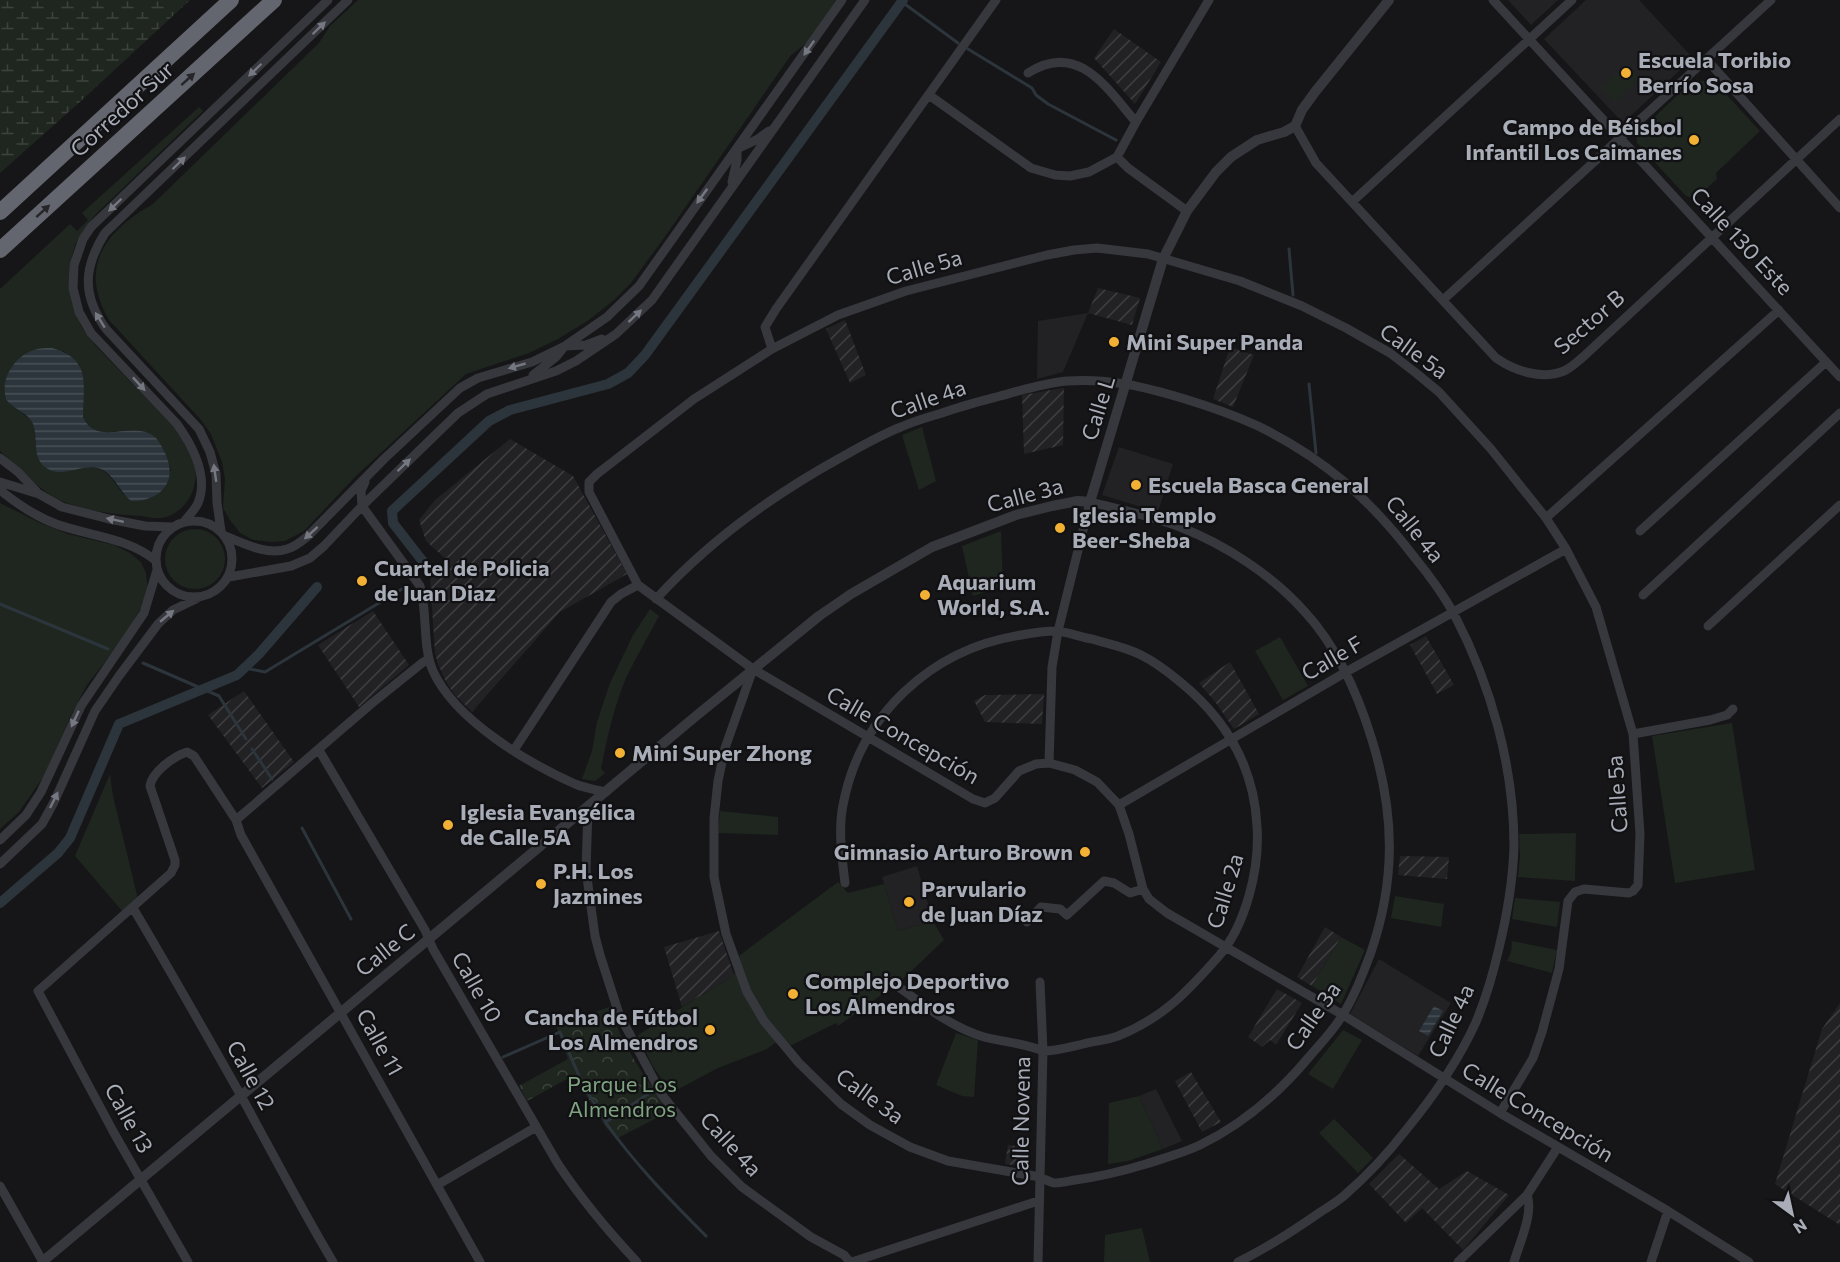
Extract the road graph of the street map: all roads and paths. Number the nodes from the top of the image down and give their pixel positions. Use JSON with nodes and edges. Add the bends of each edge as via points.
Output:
{"nodes":[{"id":1,"x":231,"y":0,"type":"edge"},
{"id":2,"x":274,"y":0,"type":"edge"},
{"id":3,"x":328,"y":0,"type":"edge"},
{"id":4,"x":348,"y":0,"type":"edge"},
{"id":5,"x":842,"y":0,"type":"edge"},
{"id":6,"x":865,"y":0,"type":"edge"},
{"id":7,"x":996,"y":0,"type":"edge"},
{"id":8,"x":1209,"y":0,"type":"edge"},
{"id":9,"x":1389,"y":0,"type":"edge"},
{"id":10,"x":1493,"y":0,"type":"edge"},
{"id":11,"x":1572,"y":0,"type":"edge"},
{"id":12,"x":1772,"y":0,"type":"edge"},
{"id":13,"x":1529,"y":40,"type":"junction"},
{"id":14,"x":1707,"y":60,"type":"junction"},
{"id":15,"x":1028,"y":73,"type":"dead end"},
{"id":16,"x":929,"y":95,"type":"junction"},
{"id":17,"x":1840,"y":119,"type":"edge"},
{"id":18,"x":1136,"y":122,"type":"junction"},
{"id":19,"x":776,"y":125,"type":"junction"},
{"id":20,"x":1295,"y":126,"type":"junction"},
{"id":21,"x":1622,"y":138,"type":"junction"},
{"id":22,"x":736,"y":149,"type":"junction"},
{"id":23,"x":1117,"y":157,"type":"junction"},
{"id":24,"x":1797,"y":159,"type":"junction"},
{"id":25,"x":727,"y":194,"type":"junction"},
{"id":26,"x":1352,"y":202,"type":"junction"},
{"id":27,"x":1840,"y":208,"type":"edge"},
{"id":28,"x":1186,"y":211,"type":"junction"},
{"id":29,"x":0,"y":212,"type":"edge"},
{"id":30,"x":1711,"y":237,"type":"junction"},
{"id":31,"x":0,"y":250,"type":"edge"},
{"id":32,"x":1163,"y":259,"type":"junction"},
{"id":33,"x":1443,"y":300,"type":"junction"},
{"id":34,"x":1779,"y":310,"type":"junction"},
{"id":35,"x":616,"y":334,"type":"junction"},
{"id":36,"x":565,"y":346,"type":"junction"},
{"id":37,"x":772,"y":349,"type":"junction"},
{"id":38,"x":1826,"y":362,"type":"junction"},
{"id":39,"x":1840,"y":377,"type":"edge"},
{"id":40,"x":520,"y":382,"type":"junction"},
{"id":41,"x":1126,"y":383,"type":"junction"},
{"id":42,"x":1840,"y":413,"type":"edge"},
{"id":43,"x":0,"y":458,"type":"edge"},
{"id":44,"x":368,"y":476,"type":"junction"},
{"id":45,"x":0,"y":482,"type":"edge"},
{"id":46,"x":589,"y":482,"type":"joint"},
{"id":47,"x":0,"y":490,"type":"edge"},
{"id":48,"x":39,"y":494,"type":"junction"},
{"id":49,"x":0,"y":497,"type":"edge"},
{"id":50,"x":1090,"y":502,"type":"junction"},
{"id":51,"x":19,"y":505,"type":"junction"},
{"id":52,"x":1840,"y":505,"type":"edge"},
{"id":53,"x":362,"y":506,"type":"junction"},
{"id":54,"x":334,"y":510,"type":"junction"},
{"id":55,"x":1546,"y":518,"type":"junction"},
{"id":56,"x":184,"y":522,"type":"junction"},
{"id":57,"x":173,"y":527,"type":"junction"},
{"id":58,"x":1640,"y":531,"type":"dead end"},
{"id":59,"x":223,"y":533,"type":"junction"},
{"id":60,"x":1566,"y":549,"type":"junction"},
{"id":61,"x":155,"y":560,"type":"junction"},
{"id":62,"x":157,"y":570,"type":"junction"},
{"id":63,"x":229,"y":577,"type":"junction"},
{"id":64,"x":638,"y":585,"type":"junction"},
{"id":65,"x":1643,"y":595,"type":"dead end"},
{"id":66,"x":198,"y":598,"type":"junction"},
{"id":67,"x":656,"y":599,"type":"junction"},
{"id":68,"x":1453,"y":613,"type":"junction"},
{"id":69,"x":1708,"y":626,"type":"dead end"},
{"id":70,"x":1058,"y":631,"type":"junction"},
{"id":71,"x":429,"y":659,"type":"junction"},
{"id":72,"x":753,"y":669,"type":"junction"},
{"id":73,"x":1346,"y":672,"type":"junction"},
{"id":74,"x":1733,"y":710,"type":"dead end"},
{"id":75,"x":1633,"y":734,"type":"junction"},
{"id":76,"x":867,"y":738,"type":"junction"},
{"id":77,"x":1232,"y":740,"type":"junction"},
{"id":78,"x":319,"y":750,"type":"junction"},
{"id":79,"x":514,"y":750,"type":"junction"},
{"id":80,"x":1049,"y":763,"type":"junction"},
{"id":81,"x":606,"y":792,"type":"junction"},
{"id":82,"x":1119,"y":805,"type":"junction"},
{"id":83,"x":588,"y":808,"type":"junction"},
{"id":84,"x":237,"y":820,"type":"junction"},
{"id":85,"x":0,"y":840,"type":"edge"},
{"id":86,"x":20,"y":846,"type":"junction"},
{"id":87,"x":0,"y":856,"type":"edge"},
{"id":88,"x":0,"y":864,"type":"edge"},
{"id":89,"x":845,"y":882,"type":"dead end"},
{"id":90,"x":1143,"y":889,"type":"junction"},
{"id":91,"x":133,"y":908,"type":"junction"},
{"id":92,"x":1027,"y":922,"type":"dead end"},
{"id":93,"x":429,"y":939,"type":"junction"},
{"id":94,"x":1227,"y":947,"type":"junction"},
{"id":95,"x":1040,"y":982,"type":"dead end"},
{"id":96,"x":900,"y":988,"type":"dead end"},
{"id":97,"x":340,"y":1012,"type":"junction"},
{"id":98,"x":1343,"y":1015,"type":"junction"},
{"id":99,"x":1043,"y":1051,"type":"junction"},
{"id":100,"x":1445,"y":1079,"type":"junction"},
{"id":101,"x":241,"y":1096,"type":"junction"},
{"id":102,"x":1500,"y":1113,"type":"junction"},
{"id":103,"x":536,"y":1127,"type":"junction"},
{"id":104,"x":1558,"y":1148,"type":"junction"},
{"id":105,"x":1040,"y":1177,"type":"junction"},
{"id":106,"x":141,"y":1178,"type":"junction"},
{"id":107,"x":437,"y":1185,"type":"junction"},
{"id":108,"x":0,"y":1186,"type":"edge"},
{"id":109,"x":1527,"y":1195,"type":"junction"},
{"id":110,"x":1038,"y":1201,"type":"junction"},
{"id":111,"x":1668,"y":1211,"type":"junction"},
{"id":112,"x":869,"y":1260,"type":"edge"},
{"id":113,"x":42,"y":1262,"type":"edge"},
{"id":114,"x":188,"y":1262,"type":"edge"},
{"id":115,"x":333,"y":1262,"type":"edge"},
{"id":116,"x":480,"y":1262,"type":"edge"},
{"id":117,"x":637,"y":1262,"type":"edge"},
{"id":118,"x":851,"y":1262,"type":"edge"},
{"id":119,"x":1038,"y":1262,"type":"edge"},
{"id":120,"x":1238,"y":1262,"type":"edge"},
{"id":121,"x":1458,"y":1262,"type":"edge"},
{"id":122,"x":1514,"y":1262,"type":"edge"},
{"id":123,"x":1651,"y":1262,"type":"edge"},
{"id":124,"x":1749,"y":1262,"type":"edge"}],
"edges":[{"from":1,"to":29,"type":"highway","name":"Corredor Sur"},
{"from":31,"to":2,"type":"highway","name":"Corredor Sur","one_way":true},
{"from":3,"to":56,"type":"street","one_way":true,"via":[[92,227],[74,265],[73,288],[79,312],[91,333],[177,424],[198,463],[198,504]]},
{"from":59,"to":4,"type":"street","one_way":true,"via":[[210,452],[198,429],[96,315],[89,298],[90,265],[105,234]]},
{"from":5,"to":22,"type":"street","one_way":true},
{"from":6,"to":19,"type":"street"},
{"from":7,"to":16,"type":"street"},
{"from":8,"to":18,"type":"street"},
{"from":9,"to":20,"type":"street","via":[[1315,92]]},
{"from":10,"to":13,"type":"street","name":"Calle 130 Este"},
{"from":11,"to":13,"type":"street"},
{"from":12,"to":14,"type":"street"},
{"from":13,"to":21,"type":"street","name":"Calle 130 Este"},
{"from":13,"to":26,"type":"street"},
{"from":14,"to":21,"type":"street"},
{"from":14,"to":24,"type":"street"},
{"from":15,"to":18,"type":"street","via":[[1055,61],[1081,67],[1103,82]]},
{"from":16,"to":23,"type":"street","via":[[1030,168],[1043,173],[1070,176],[1089,172]]},
{"from":16,"to":37,"type":"street","via":[[770,318],[765,327]]},
{"from":17,"to":24,"type":"street","name":"Sector B"},
{"from":18,"to":23,"type":"street"},
{"from":19,"to":22,"type":"street"},
{"from":19,"to":25,"type":"street"},
{"from":20,"to":26,"type":"street","name":"Sector B","via":[[1316,163]]},
{"from":20,"to":28,"type":"street","name":"Calle L","via":[[1257,140],[1231,157]]},
{"from":21,"to":30,"type":"street","name":"Calle 130 Este"},
{"from":21,"to":33,"type":"street"},
{"from":22,"to":25,"type":"street","via":[[735,172]]},
{"from":22,"to":36,"type":"street","one_way":true,"via":[[639,286],[608,317]]},
{"from":23,"to":28,"type":"street"},
{"from":24,"to":27,"type":"street"},
{"from":24,"to":30,"type":"street","name":"Sector B"},
{"from":35,"to":25,"type":"street","one_way":true,"via":[[652,300]]},
{"from":26,"to":33,"type":"street","name":"Sector B"},
{"from":28,"to":32,"type":"street","name":"Calle L"},
{"from":30,"to":33,"type":"street","name":"Sector B","via":[[1583,357],[1563,371],[1533,373],[1506,365]]},
{"from":30,"to":34,"type":"street","name":"Calle 130 Este"},
{"from":32,"to":37,"type":"street","name":"Calle 5a","via":[[1097,248],[1047,255],[870,303]]},
{"from":32,"to":41,"type":"street","name":"Calle L"},
{"from":32,"to":55,"type":"street","name":"Calle 5a","via":[[1239,280],[1302,306],[1390,353],[1439,392]]},
{"from":34,"to":38,"type":"street","name":"Calle 130 Este"},
{"from":34,"to":55,"type":"street"},
{"from":35,"to":36,"type":"street","via":[[586,345]]},
{"from":35,"to":40,"type":"street","via":[[556,371]]},
{"from":36,"to":40,"type":"street","via":[[545,367]]},
{"from":36,"to":44,"type":"street","one_way":true,"via":[[460,388]]},
{"from":37,"to":46,"type":"street","name":"Calle 5a","via":[[694,399]]},
{"from":38,"to":39,"type":"street","name":"Calle 130 Este"},
{"from":38,"to":58,"type":"street"},
{"from":53,"to":40,"type":"street","one_way":true,"via":[[458,413],[487,393]]},
{"from":41,"to":50,"type":"street","name":"Calle L"},
{"from":41,"to":67,"type":"street","name":"Calle 4a","via":[[1089,380],[1032,387],[901,426],[774,498]]},
{"from":41,"to":68,"type":"street","name":"Calle 4a","via":[[1231,413],[1318,461],[1353,488],[1394,531]]},
{"from":42,"to":65,"type":"street"},
{"from":43,"to":48,"type":"street"},
{"from":44,"to":53,"type":"street"},
{"from":44,"to":54,"type":"street"},
{"from":45,"to":48,"type":"street"},
{"from":46,"to":64,"type":"street","name":"Calle Concepción","via":[[589,492]]},
{"from":47,"to":51,"type":"street"},
{"from":57,"to":48,"type":"street","one_way":true,"via":[[109,519],[62,507]]},
{"from":49,"to":51,"type":"street"},
{"from":50,"to":70,"type":"street","name":"Calle L"},
{"from":50,"to":72,"type":"street","name":"Calle 3a","via":[[1060,504],[1016,515],[932,547],[851,594]]},
{"from":50,"to":73,"type":"street","name":"Calle 3a","via":[[1181,528],[1235,555],[1305,612]]},
{"from":51,"to":61,"type":"street","via":[[54,523],[131,545]]},
{"from":52,"to":69,"type":"street"},
{"from":53,"to":54,"type":"street"},
{"from":53,"to":63,"type":"street","via":[[310,558],[291,566]]},
{"from":53,"to":71,"type":"street","via":[[420,586]]},
{"from":54,"to":59,"type":"street","one_way":true,"via":[[308,536],[286,550],[266,550]]},
{"from":55,"to":60,"type":"street","name":"Calle 5a"},
{"from":56,"to":57,"type":"street"},
{"from":56,"to":59,"type":"street","via":[[204,522]]},
{"from":57,"to":61,"type":"street","via":[[157,547]]},
{"from":59,"to":63,"type":"street","via":[[233,556]]},
{"from":60,"to":68,"type":"street","name":"Calle F"},
{"from":60,"to":75,"type":"street","name":"Calle 5a","via":[[1596,607]]},
{"from":61,"to":62,"type":"street"},
{"from":62,"to":66,"type":"street","via":[[172,591]]},
{"from":62,"to":85,"type":"street","one_way":true,"via":[[144,613],[81,705],[41,792],[26,815]]},
{"from":63,"to":66,"type":"street","via":[[221,587]]},
{"from":64,"to":67,"type":"street","name":"Calle Concepción"},
{"from":64,"to":79,"type":"street","via":[[611,602]]},
{"from":86,"to":66,"type":"street","one_way":true,"via":[[42,824],[95,711],[119,676],[158,624],[173,610]]},
{"from":67,"to":72,"type":"street","name":"Calle Concepción"},
{"from":68,"to":73,"type":"street","name":"Calle F"},
{"from":68,"to":100,"type":"street","name":"Calle 4a","via":[[1493,709],[1508,782],[1514,850],[1503,930],[1487,993]]},
{"from":70,"to":76,"type":"street","name":"Calle 2a","via":[[1000,638],[927,671],[901,693]]},
{"from":70,"to":77,"type":"street","name":"Calle 2a","via":[[1119,646],[1163,668],[1201,699]]},
{"from":70,"to":80,"type":"street","name":"Calle L","via":[[1052,667]]},
{"from":71,"to":78,"type":"street"},
{"from":71,"to":79,"type":"street","via":[[440,682],[463,711]]},
{"from":72,"to":76,"type":"street","name":"Calle Concepción"},
{"from":72,"to":81,"type":"street","name":"Calle C"},
{"from":72,"to":105,"type":"street","name":"Calle 3a","via":[[725,748],[714,818],[714,877],[726,934],[747,992],[764,1021],[799,1063],[841,1104],[870,1125],[910,1147],[948,1161]]},
{"from":73,"to":77,"type":"street","name":"Calle F"},
{"from":73,"to":98,"type":"street","name":"Calle 3a","via":[[1379,762],[1390,836],[1383,910],[1362,977]]},
{"from":74,"to":75,"type":"street","via":[[1727,716]]},
{"from":75,"to":102,"type":"street","name":"Calle 5a","via":[[1640,834],[1638,885],[1629,892],[1584,889],[1575,892],[1568,902],[1559,969],[1542,1032],[1533,1058]]},
{"from":76,"to":80,"type":"street","name":"Calle Concepción","via":[[985,803],[995,798],[1019,771]]},
{"from":76,"to":89,"type":"street","name":"Calle 2a","via":[[852,771],[842,808]]},
{"from":77,"to":82,"type":"street","name":"Calle F"},
{"from":77,"to":94,"type":"street","name":"Calle 2a","via":[[1256,805],[1258,839],[1255,876]]},
{"from":78,"to":84,"type":"street"},
{"from":78,"to":93,"type":"street","name":"Calle 10"},
{"from":79,"to":81,"type":"street","via":[[577,785]]},
{"from":80,"to":82,"type":"street","name":"Calle Concepción","via":[[1075,770],[1097,782]]},
{"from":81,"to":83,"type":"street","name":"Calle C"},
{"from":82,"to":90,"type":"street","name":"Calle Concepción"},
{"from":83,"to":93,"type":"street","name":"Calle C"},
{"from":83,"to":118,"type":"street","name":"Calle 4a","via":[[586,870],[595,936],[619,1014],[662,1095],[711,1156],[742,1187]]},
{"from":84,"to":91,"type":"street","name":"Calle 11","via":[[194,756],[187,752],[157,772],[150,786],[175,860],[174,869]]},
{"from":84,"to":97,"type":"street","name":"Calle 11","via":[[241,835]]},
{"from":86,"to":87,"type":"street"},
{"from":86,"to":88,"type":"street"},
{"from":90,"to":92,"type":"street","via":[[1130,893],[1104,881],[1067,915],[1060,909],[1041,907]]},
{"from":90,"to":94,"type":"street","name":"Calle Concepción","via":[[1167,913]]},
{"from":91,"to":101,"type":"street","name":"Calle 12"},
{"from":91,"to":106,"type":"street","name":"Calle 13","via":[[38,991]]},
{"from":93,"to":97,"type":"street","name":"Calle C"},
{"from":93,"to":103,"type":"street","name":"Calle 10"},
{"from":94,"to":98,"type":"street","name":"Calle Concepción"},
{"from":94,"to":99,"type":"street","name":"Calle 2a","via":[[1173,1005],[1145,1023],[1116,1036]]},
{"from":95,"to":99,"type":"street","name":"Calle Novena"},
{"from":96,"to":99,"type":"street","name":"Calle 2a","via":[[956,1027]]},
{"from":97,"to":101,"type":"street","name":"Calle C"},
{"from":97,"to":107,"type":"street","name":"Calle 11"},
{"from":98,"to":100,"type":"street","name":"Calle Concepción"},
{"from":98,"to":105,"type":"street","name":"Calle 3a","via":[[1292,1078],[1269,1099],[1200,1144],[1097,1177],[1053,1183]]},
{"from":99,"to":105,"type":"street","name":"Calle Novena"},
{"from":100,"to":102,"type":"street","name":"Calle Concepción"},
{"from":100,"to":120,"type":"street","name":"Calle 4a","via":[[1383,1158],[1345,1195],[1298,1228]]},
{"from":101,"to":106,"type":"street","name":"Calle C"},
{"from":101,"to":115,"type":"street","name":"Calle 12"},
{"from":102,"to":104,"type":"street","name":"Calle Concepción"},
{"from":103,"to":107,"type":"street"},
{"from":103,"to":117,"type":"street","name":"Calle 10","via":[[578,1194]]},
{"from":104,"to":109,"type":"street"},
{"from":104,"to":111,"type":"street","name":"Calle Concepción"},
{"from":105,"to":110,"type":"street","name":"Calle Novena"},
{"from":106,"to":113,"type":"street","name":"Calle C"},
{"from":106,"to":114,"type":"street","name":"Calle 13"},
{"from":107,"to":116,"type":"street","name":"Calle 11"},
{"from":108,"to":113,"type":"street"},
{"from":109,"to":121,"type":"street"},
{"from":109,"to":122,"type":"street","via":[[1527,1220]]},
{"from":110,"to":112,"type":"street"},
{"from":110,"to":119,"type":"street","name":"Calle Novena"},
{"from":111,"to":123,"type":"street"},
{"from":111,"to":124,"type":"street","name":"Calle Concepción"},
{"from":112,"to":118,"type":"street"}]}
